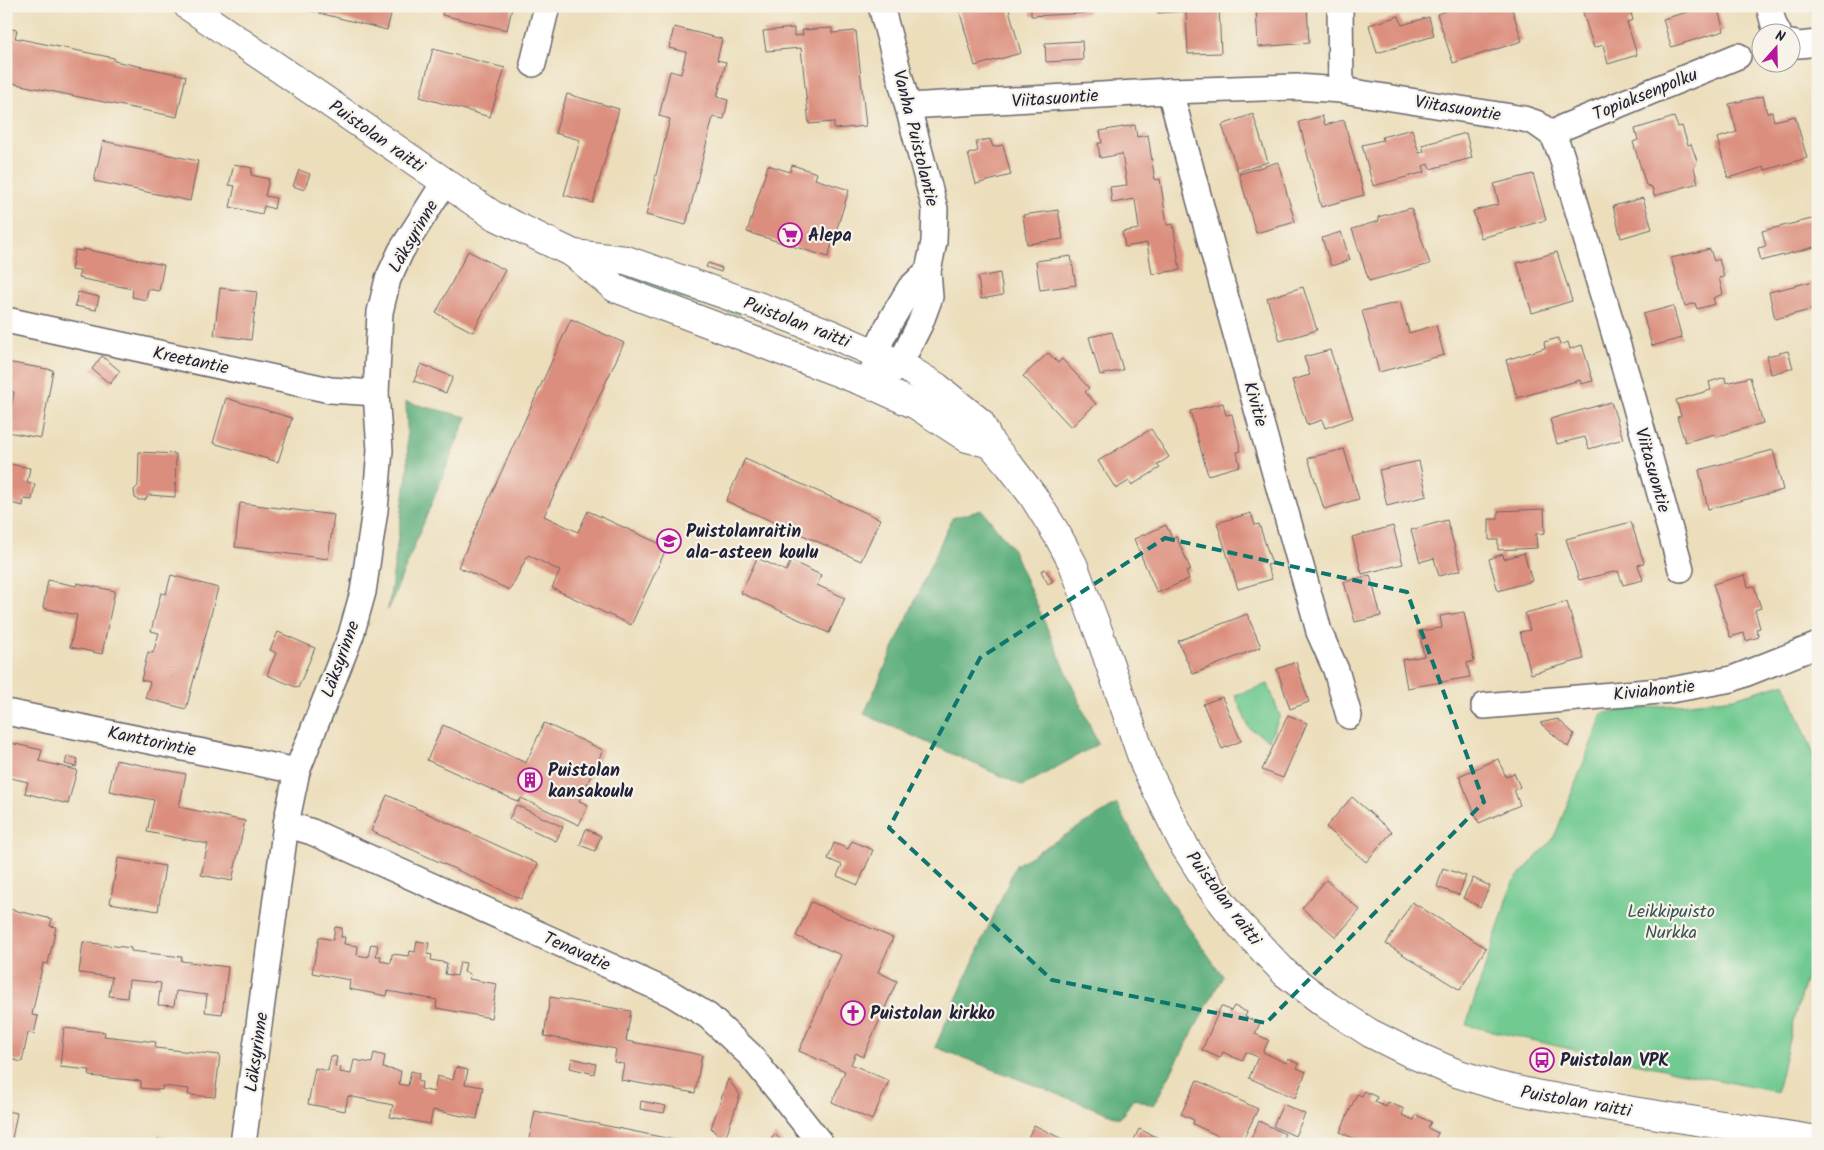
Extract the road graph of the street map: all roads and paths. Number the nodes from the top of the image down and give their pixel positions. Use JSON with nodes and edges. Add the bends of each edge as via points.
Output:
{"nodes":[{"id":1,"x":188,"y":6,"type":"edge"},
{"id":2,"x":547,"y":6,"type":"edge"},
{"id":3,"x":881,"y":6,"type":"edge"},
{"id":4,"x":1340,"y":6,"type":"edge"},
{"id":5,"x":1769,"y":6,"type":"edge"},
{"id":6,"x":1773,"y":22,"type":"edge"},
{"id":7,"x":1818,"y":44,"type":"edge"},
{"id":8,"x":1802,"y":45,"type":"edge"},
{"id":9,"x":1738,"y":56,"type":"dead end"},
{"id":10,"x":533,"y":64,"type":"dead end"},
{"id":11,"x":1341,"y":90,"type":"junction"},
{"id":12,"x":1170,"y":91,"type":"junction"},
{"id":13,"x":908,"y":106,"type":"junction"},
{"id":14,"x":1553,"y":135,"type":"junction"},
{"id":15,"x":444,"y":183,"type":"junction"},
{"id":16,"x":574,"y":254,"type":"junction"},
{"id":17,"x":928,"y":271,"type":"junction"},
{"id":18,"x":6,"y":320,"type":"edge"},
{"id":19,"x":875,"y":352,"type":"junction"},
{"id":20,"x":900,"y":364,"type":"junction"},
{"id":21,"x":874,"y":386,"type":"junction"},
{"id":22,"x":376,"y":393,"type":"junction"},
{"id":23,"x":991,"y":444,"type":"junction"},
{"id":24,"x":1681,"y":569,"type":"dead end"},
{"id":25,"x":1818,"y":645,"type":"edge"},
{"id":26,"x":1484,"y":706,"type":"dead end"},
{"id":27,"x":6,"y":712,"type":"edge"},
{"id":28,"x":1349,"y":716,"type":"dead end"},
{"id":29,"x":297,"y":770,"type":"junction"},
{"id":30,"x":286,"y":824,"type":"junction"},
{"id":31,"x":1818,"y":1140,"type":"edge"},
{"id":32,"x":243,"y":1144,"type":"edge"},
{"id":33,"x":821,"y":1144,"type":"edge"}],
"edges":[{"from":1,"to":15,"type":"main road","name":"Puistolan raitti"},
{"from":2,"to":10,"type":"street"},
{"from":3,"to":13,"type":"street","name":"Vanha Puistolantie"},
{"from":4,"to":11,"type":"street"},
{"from":5,"to":6,"type":"street"},
{"from":7,"to":8,"type":"street"},
{"from":9,"to":14,"type":"street","name":"Topiaksenpolku","via":[[1564,127]]},
{"from":11,"to":12,"type":"street","name":"Viitasuontie","via":[[1296,86]]},
{"from":11,"to":14,"type":"street","name":"Viitasuontie","via":[[1524,119]]},
{"from":12,"to":13,"type":"street","name":"Viitasuontie"},
{"from":12,"to":28,"type":"street","name":"Kivitie","via":[[1318,626],[1336,670]]},
{"from":13,"to":17,"type":"street","name":"Vanha Puistolantie","via":[[935,209],[934,242]]},
{"from":14,"to":24,"type":"street","name":"Viitasuontie","via":[[1562,154]]},
{"from":15,"to":16,"type":"main road","name":"Puistolan raitti","via":[[493,215]]},
{"from":15,"to":22,"type":"street","name":"Läksyrinne","via":[[388,279],[380,312]]},
{"from":16,"to":19,"type":"main road","name":"Puistolan raitti","via":[[626,260],[772,310]]},
{"from":16,"to":21,"type":"main road","name":"Puistolan raitti","via":[[615,288]]},
{"from":17,"to":19,"type":"street","via":[[910,288]]},
{"from":17,"to":20,"type":"street","name":"Vanha Puistolantie","via":[[930,297]]},
{"from":18,"to":22,"type":"street","name":"Kreetantie","via":[[330,390]]},
{"from":19,"to":20,"type":"main road","name":"Puistolan raitti"},
{"from":19,"to":21,"type":"street"},
{"from":20,"to":21,"type":"street","name":"Vanha Puistolantie"},
{"from":20,"to":23,"type":"main road","name":"Puistolan raitti","via":[[937,387],[980,422]]},
{"from":21,"to":23,"type":"main road","name":"Puistolan raitti","via":[[916,406],[966,438]]},
{"from":22,"to":29,"type":"street","name":"Läksyrinne","via":[[380,450],[363,592],[351,635]]},
{"from":23,"to":31,"type":"main road","name":"Puistolan raitti","via":[[1033,496],[1073,564],[1145,766],[1185,847],[1239,924],[1286,973],[1370,1033],[1456,1073],[1535,1094]]},
{"from":25,"to":26,"type":"street","name":"Kiviahontie","via":[[1719,683]]},
{"from":27,"to":29,"type":"street","name":"Kanttorintie"},
{"from":29,"to":30,"type":"street","name":"Läksyrinne"},
{"from":30,"to":32,"type":"street","name":"Läksyrinne"},
{"from":30,"to":33,"type":"street","name":"Tenavatie","via":[[312,832],[672,994],[708,1016],[750,1056]]}]}
